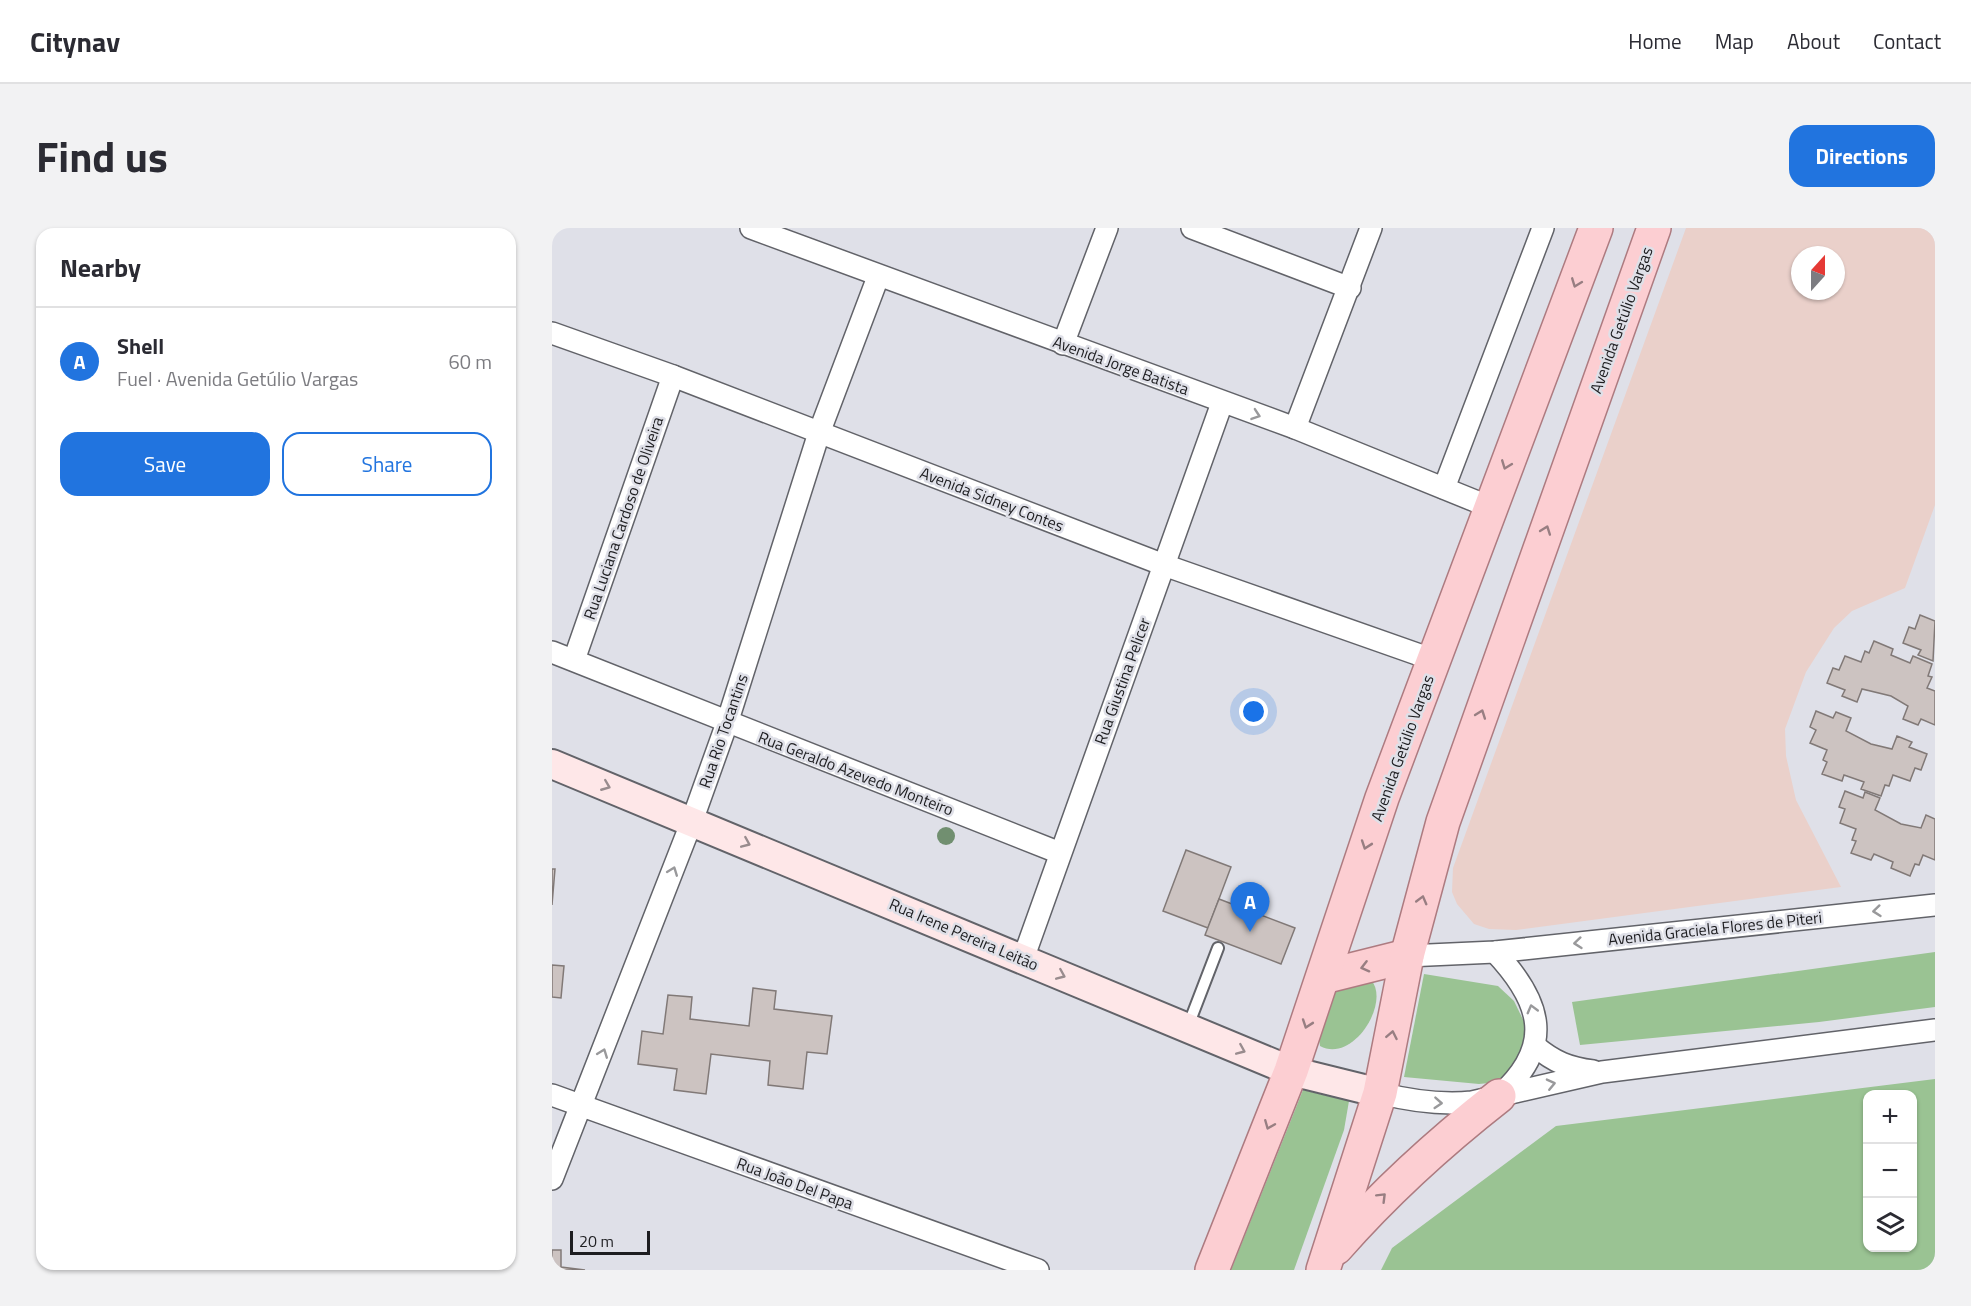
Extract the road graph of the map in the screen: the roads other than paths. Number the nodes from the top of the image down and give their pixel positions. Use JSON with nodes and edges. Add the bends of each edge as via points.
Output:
{"nodes":[{"id":1,"x":750,"y":228,"type":"edge"},
{"id":2,"x":1107,"y":228,"type":"edge"},
{"id":3,"x":1192,"y":228,"type":"edge"},
{"id":4,"x":1371,"y":228,"type":"edge"},
{"id":5,"x":1543,"y":228,"type":"edge"},
{"id":6,"x":1596,"y":228,"type":"edge"},
{"id":7,"x":1654,"y":228,"type":"edge"},
{"id":8,"x":878,"y":277,"type":"junction"},
{"id":9,"x":1350,"y":288,"type":"junction"},
{"id":10,"x":552,"y":333,"type":"edge"},
{"id":11,"x":1063,"y":344,"type":"junction"},
{"id":12,"x":673,"y":376,"type":"junction"},
{"id":13,"x":1222,"y":403,"type":"junction"},
{"id":14,"x":1295,"y":428,"type":"junction"},
{"id":15,"x":819,"y":433,"type":"junction"},
{"id":16,"x":1444,"y":488,"type":"junction"},
{"id":17,"x":1490,"y":507,"type":"junction"},
{"id":18,"x":1164,"y":565,"type":"junction"},
{"id":19,"x":552,"y":652,"type":"edge"},
{"id":20,"x":574,"y":660,"type":"junction"},
{"id":21,"x":1434,"y":660,"type":"junction"},
{"id":22,"x":727,"y":723,"type":"junction"},
{"id":23,"x":552,"y":764,"type":"edge"},
{"id":24,"x":692,"y":821,"type":"junction"},
{"id":25,"x":1060,"y":853,"type":"junction"},
{"id":26,"x":1935,"y":905,"type":"edge"},
{"id":27,"x":1218,"y":948,"type":"dead end"},
{"id":28,"x":1495,"y":952,"type":"junction"},
{"id":29,"x":1407,"y":956,"type":"junction"},
{"id":30,"x":1023,"y":959,"type":"junction"},
{"id":31,"x":1323,"y":977,"type":"junction"},
{"id":32,"x":1187,"y":1028,"type":"junction"},
{"id":33,"x":1935,"y":1030,"type":"edge"},
{"id":34,"x":1535,"y":1047,"type":"junction"},
{"id":35,"x":1291,"y":1071,"type":"junction"},
{"id":36,"x":1602,"y":1072,"type":"junction"},
{"id":37,"x":1380,"y":1093,"type":"junction"},
{"id":38,"x":552,"y":1095,"type":"edge"},
{"id":39,"x":1499,"y":1096,"type":"junction"},
{"id":40,"x":582,"y":1107,"type":"junction"},
{"id":41,"x":552,"y":1179,"type":"edge"},
{"id":42,"x":1326,"y":1263,"type":"edge"},
{"id":43,"x":1038,"y":1270,"type":"edge"},
{"id":44,"x":1212,"y":1270,"type":"edge"}],
"edges":[{"from":1,"to":8,"type":"street","name":"Avenida Jorge Batista"},
{"from":2,"to":11,"type":"street"},
{"from":3,"to":9,"type":"street"},
{"from":4,"to":9,"type":"street"},
{"from":5,"to":16,"type":"street"},
{"from":6,"to":17,"type":"main road","name":"Avenida Getúlio Vargas","one_way":true},
{"from":29,"to":7,"type":"main road","name":"Avenida Getúlio Vargas","one_way":true,"via":[[1443,822]]},
{"from":8,"to":11,"type":"street","name":"Avenida Jorge Batista"},
{"from":8,"to":15,"type":"street","name":"Rua Rio Tocantins"},
{"from":9,"to":14,"type":"street"},
{"from":10,"to":12,"type":"street","name":"Avenida Sidney Contes"},
{"from":11,"to":13,"type":"street","name":"Avenida Jorge Batista"},
{"from":12,"to":15,"type":"street","name":"Avenida Sidney Contes"},
{"from":12,"to":20,"type":"street","name":"Rua Luciana Cardoso de Oliveira"},
{"from":13,"to":14,"type":"street","name":"Avenida Jorge Batista","one_way":true},
{"from":13,"to":18,"type":"street","name":"Rua Giustina Pelicer"},
{"from":14,"to":16,"type":"street","name":"Avenida Jorge Batista"},
{"from":15,"to":18,"type":"street","name":"Avenida Sidney Contes"},
{"from":15,"to":22,"type":"street","name":"Rua Rio Tocantins"},
{"from":16,"to":17,"type":"street","name":"Avenida Jorge Batista"},
{"from":17,"to":21,"type":"main road","name":"Avenida Getúlio Vargas"},
{"from":18,"to":21,"type":"street","name":"Avenida Sidney Contes"},
{"from":18,"to":25,"type":"street","name":"Rua Giustina Pelicer"},
{"from":19,"to":20,"type":"street","name":"Rua Geraldo Azevedo Monteiro"},
{"from":20,"to":22,"type":"street","name":"Rua Geraldo Azevedo Monteiro"},
{"from":21,"to":31,"type":"main road","name":"Avenida Getúlio Vargas","one_way":true,"via":[[1382,798]]},
{"from":22,"to":24,"type":"street","name":"Rua Rio Tocantins"},
{"from":22,"to":25,"type":"street","name":"Rua Geraldo Azevedo Monteiro"},
{"from":23,"to":24,"type":"street","name":"Rua Irene Pereira Leitão","one_way":true},
{"from":24,"to":30,"type":"street","name":"Rua Irene Pereira Leitão","one_way":true},
{"from":40,"to":24,"type":"street","name":"Rua Rio Tocantins","one_way":true},
{"from":25,"to":30,"type":"street","name":"Rua Giustina Pelicer"},
{"from":26,"to":28,"type":"street","name":"Avenida Graciela Flores de Piteri","one_way":true},
{"from":27,"to":32,"type":"lane"},
{"from":28,"to":29,"type":"street","name":"Avenida Graciela Flores de Piteri"},
{"from":34,"to":28,"type":"street","one_way":true,"via":[[1536,1021],[1529,995]]},
{"from":29,"to":31,"type":"main road","one_way":true},
{"from":37,"to":29,"type":"main road","name":"Avenida Getúlio Vargas","one_way":true},
{"from":30,"to":32,"type":"street","name":"Rua Irene Pereira Leitão","one_way":true},
{"from":31,"to":35,"type":"main road","name":"Avenida Getúlio Vargas","one_way":true},
{"from":32,"to":35,"type":"street","name":"Rua Irene Pereira Leitão","one_way":true},
{"from":33,"to":36,"type":"street"},
{"from":34,"to":36,"type":"street","via":[[1570,1068]]},
{"from":34,"to":39,"type":"street","via":[[1518,1079]]},
{"from":35,"to":37,"type":"street","name":"Rua Irene Pereira Leitão"},
{"from":35,"to":44,"type":"main road","name":"Avenida Getúlio Vargas","one_way":true},
{"from":39,"to":36,"type":"street","one_way":true},
{"from":37,"to":39,"type":"street","one_way":true,"via":[[1409,1101],[1452,1104]]},
{"from":37,"to":42,"type":"main road","name":"Avenida Getúlio Vargas"},
{"from":38,"to":40,"type":"street","name":"Rua João Del Papa"},
{"from":42,"to":39,"type":"main road","one_way":true,"via":[[1379,1199]]},
{"from":40,"to":41,"type":"street","name":"Rua Rio Tocantins"},
{"from":40,"to":43,"type":"street","name":"Rua João Del Papa"}]}
